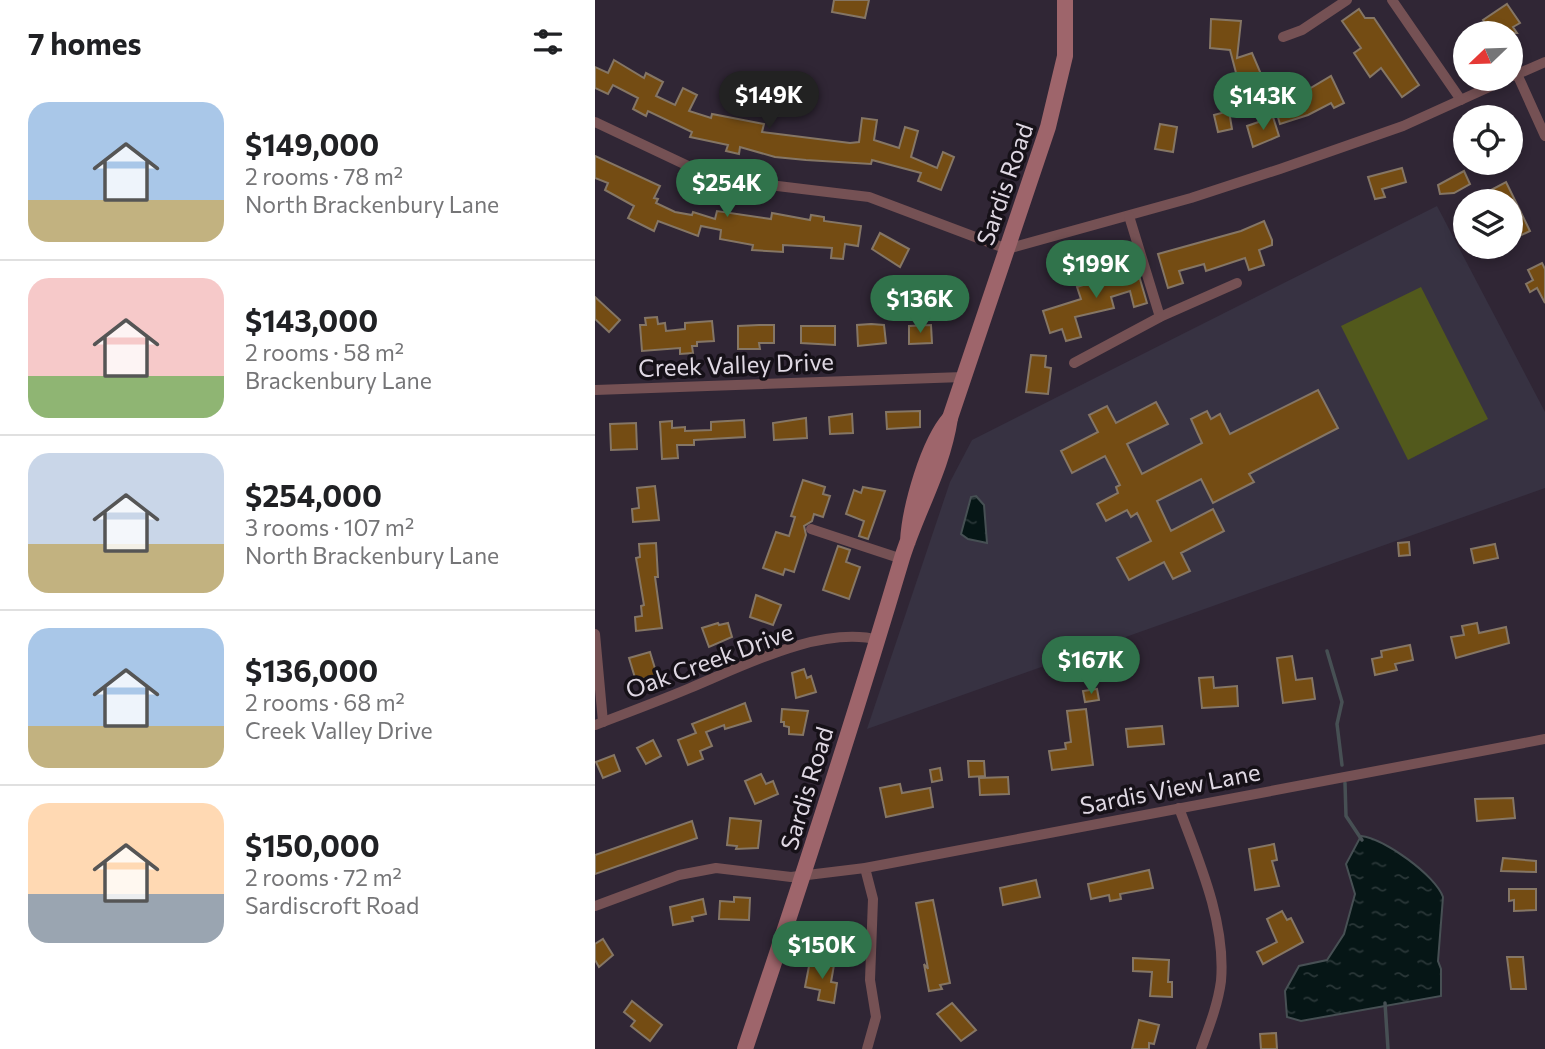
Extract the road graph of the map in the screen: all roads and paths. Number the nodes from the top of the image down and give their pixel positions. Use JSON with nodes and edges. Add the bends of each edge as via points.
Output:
{"nodes":[{"id":1,"x":1065,"y":0,"type":"edge"},
{"id":2,"x":1347,"y":0,"type":"edge"},
{"id":3,"x":1392,"y":0,"type":"edge"},
{"id":4,"x":1283,"y":37,"type":"dead end"},
{"id":5,"x":1545,"y":61,"type":"edge"},
{"id":6,"x":1523,"y":71,"type":"edge"},
{"id":7,"x":1481,"y":91,"type":"edge"},
{"id":8,"x":1519,"y":91,"type":"edge"},
{"id":9,"x":1461,"y":100,"type":"junction"},
{"id":10,"x":595,"y":122,"type":"edge"},
{"id":11,"x":1545,"y":136,"type":"edge"},
{"id":12,"x":1129,"y":216,"type":"junction"},
{"id":13,"x":1007,"y":249,"type":"junction"},
{"id":14,"x":1237,"y":283,"type":"dead end"},
{"id":15,"x":1160,"y":317,"type":"junction"},
{"id":16,"x":1074,"y":363,"type":"dead end"},
{"id":17,"x":963,"y":377,"type":"junction"},
{"id":18,"x":595,"y":390,"type":"edge"},
{"id":19,"x":811,"y":528,"type":"dead end"},
{"id":20,"x":902,"y":559,"type":"junction"},
{"id":21,"x":595,"y":634,"type":"edge"},
{"id":22,"x":879,"y":640,"type":"junction"},
{"id":23,"x":599,"y":723,"type":"edge"},
{"id":24,"x":1545,"y":739,"type":"edge"},
{"id":25,"x":1179,"y":808,"type":"junction"},
{"id":26,"x":865,"y":868,"type":"junction"},
{"id":27,"x":802,"y":876,"type":"junction"},
{"id":28,"x":595,"y":906,"type":"edge"},
{"id":29,"x":745,"y":1049,"type":"edge"},
{"id":30,"x":867,"y":1049,"type":"edge"},
{"id":31,"x":1201,"y":1049,"type":"edge"}],
"edges":[{"from":1,"to":13,"type":"main road","name":"Sardis Road","via":[[1065,56],[1057,96]]},
{"from":2,"to":4,"type":"street"},
{"from":3,"to":9,"type":"street"},
{"from":5,"to":6,"type":"street"},
{"from":7,"to":9,"type":"street"},
{"from":8,"to":11,"type":"street"},
{"from":9,"to":12,"type":"street","via":[[1403,126]]},
{"from":10,"to":13,"type":"street","via":[[711,175],[869,197]]},
{"from":12,"to":13,"type":"street"},
{"from":12,"to":15,"type":"street"},
{"from":13,"to":17,"type":"main road","name":"Sardis Road"},
{"from":14,"to":15,"type":"street"},
{"from":15,"to":16,"type":"street"},
{"from":17,"to":18,"type":"street","name":"Creek Valley Drive"},
{"from":17,"to":20,"type":"main road","name":"Sardis Road","via":[[937,470]]},
{"from":19,"to":20,"type":"street"},
{"from":20,"to":22,"type":"main road","name":"Sardis Road"},
{"from":21,"to":23,"type":"street"},
{"from":22,"to":23,"type":"street","name":"Oak Creek Drive","via":[[845,636],[780,652]]},
{"from":22,"to":27,"type":"main road","name":"Sardis Road"},
{"from":24,"to":25,"type":"street","name":"Sardis View Lane"},
{"from":25,"to":26,"type":"street","name":"Sardis View Lane"},
{"from":25,"to":31,"type":"street","via":[[1217,922],[1221,948],[1220,983]]},
{"from":26,"to":27,"type":"street","name":"Sardis View Lane"},
{"from":26,"to":30,"type":"street","via":[[873,899],[870,981],[876,1017]]},
{"from":27,"to":28,"type":"street","name":"Sardis View Lane","via":[[716,868],[679,875]]},
{"from":27,"to":29,"type":"main road","name":"Sardis Road"}]}
